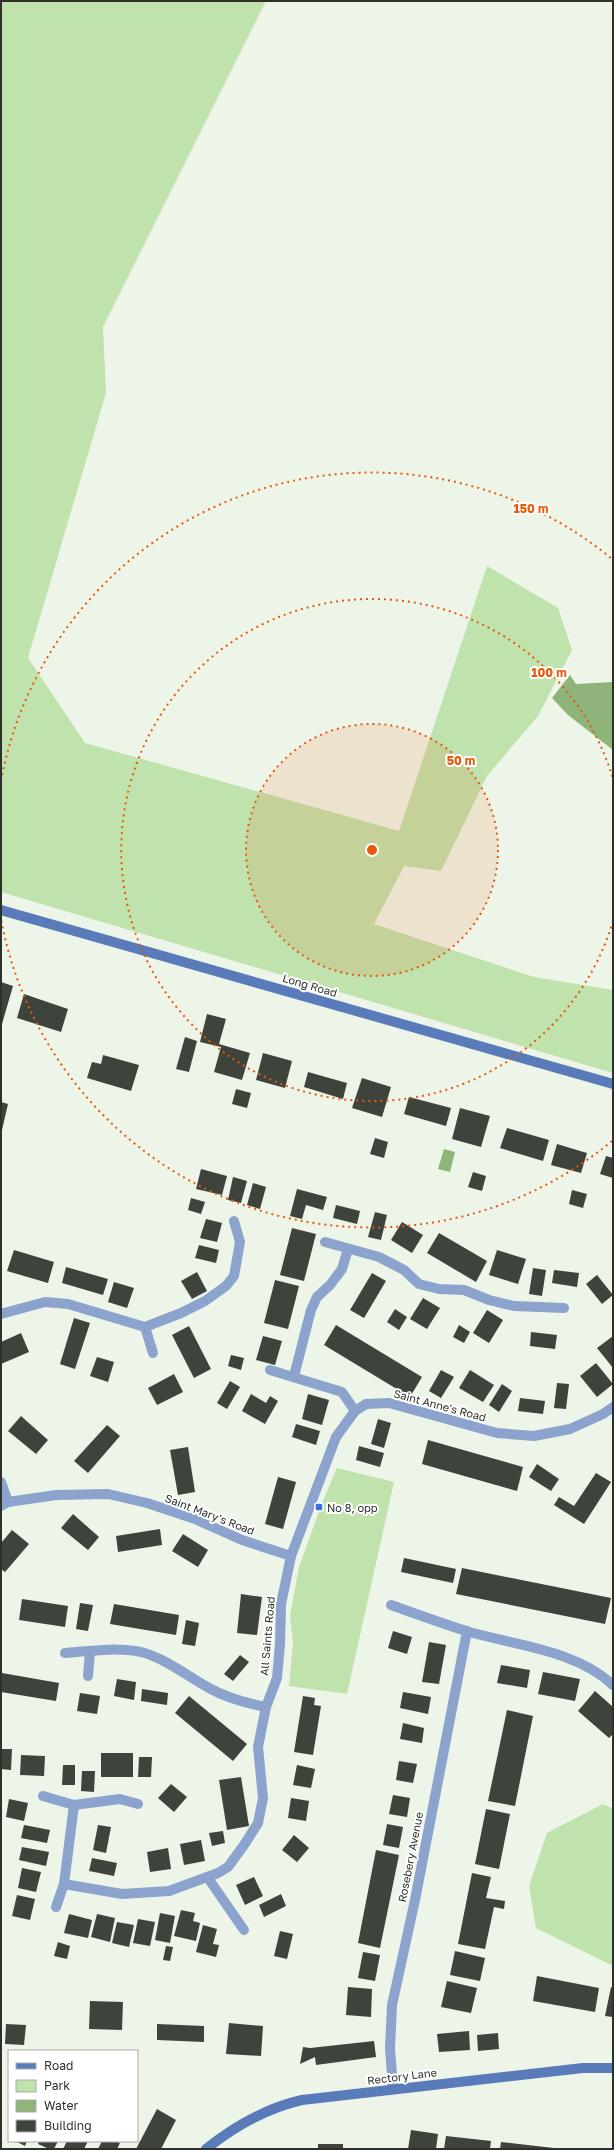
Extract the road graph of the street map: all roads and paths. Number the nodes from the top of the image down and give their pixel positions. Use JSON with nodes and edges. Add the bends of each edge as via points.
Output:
{"nodes":[{"id":1,"x":1,"y":910,"type":"edge"},
{"id":2,"x":613,"y":1084,"type":"edge"},
{"id":3,"x":234,"y":1221,"type":"dead end"},
{"id":4,"x":325,"y":1242,"type":"dead end"},
{"id":5,"x":348,"y":1249,"type":"junction"},
{"id":6,"x":564,"y":1308,"type":"dead end"},
{"id":7,"x":1,"y":1314,"type":"edge"},
{"id":8,"x":145,"y":1327,"type":"junction"},
{"id":9,"x":153,"y":1353,"type":"dead end"},
{"id":10,"x":270,"y":1370,"type":"dead end"},
{"id":11,"x":294,"y":1376,"type":"junction"},
{"id":12,"x":613,"y":1407,"type":"edge"},
{"id":13,"x":355,"y":1411,"type":"junction"},
{"id":14,"x":1,"y":1482,"type":"edge"},
{"id":15,"x":4,"y":1504,"type":"edge"},
{"id":16,"x":291,"y":1556,"type":"junction"},
{"id":17,"x":391,"y":1605,"type":"dead end"},
{"id":18,"x":467,"y":1631,"type":"junction"},
{"id":19,"x":90,"y":1652,"type":"junction"},
{"id":20,"x":64,"y":1653,"type":"dead end"},
{"id":21,"x":88,"y":1676,"type":"dead end"},
{"id":22,"x":613,"y":1685,"type":"edge"},
{"id":23,"x":266,"y":1707,"type":"junction"},
{"id":24,"x":43,"y":1796,"type":"dead end"},
{"id":25,"x":138,"y":1804,"type":"dead end"},
{"id":26,"x":74,"y":1805,"type":"junction"},
{"id":27,"x":208,"y":1878,"type":"junction"},
{"id":28,"x":64,"y":1884,"type":"junction"},
{"id":29,"x":56,"y":1907,"type":"dead end"},
{"id":30,"x":244,"y":1930,"type":"dead end"},
{"id":31,"x":613,"y":2068,"type":"edge"},
{"id":32,"x":393,"y":2089,"type":"junction"},
{"id":33,"x":206,"y":2149,"type":"edge"}],
"edges":[{"from":1,"to":2,"type":"street","name":"Long Road"},
{"from":3,"to":8,"type":"street","via":[[240,1242],[234,1276],[226,1286],[205,1301]]},
{"from":4,"to":5,"type":"street"},
{"from":5,"to":6,"type":"street","via":[[378,1257],[404,1270],[420,1284],[439,1289],[464,1290],[514,1306]]},
{"from":5,"to":11,"type":"street","via":[[342,1269],[317,1297],[311,1310]]},
{"from":7,"to":8,"type":"street","via":[[46,1302],[68,1304]]},
{"from":8,"to":9,"type":"street"},
{"from":10,"to":11,"type":"street"},
{"from":11,"to":13,"type":"street","via":[[342,1392]]},
{"from":12,"to":13,"type":"street","name":"Saint Anne's Road","via":[[570,1429],[534,1436],[497,1433],[389,1403],[366,1404]]},
{"from":13,"to":16,"type":"street","name":"All Saints Road","via":[[336,1437]]},
{"from":14,"to":15,"type":"street"},
{"from":15,"to":16,"type":"street","name":"Saint Mary's Road","via":[[56,1495],[108,1494],[195,1518],[242,1540]]},
{"from":16,"to":23,"type":"street","name":"All Saints Road","via":[[281,1604],[277,1678]]},
{"from":17,"to":18,"type":"street"},
{"from":18,"to":22,"type":"street","via":[[574,1660],[600,1673]]},
{"from":18,"to":32,"type":"street","name":"Rosebery Avenue","via":[[392,2005],[390,2048]]},
{"from":19,"to":20,"type":"street"},
{"from":19,"to":21,"type":"street"},
{"from":19,"to":23,"type":"street","via":[[114,1650],[142,1653],[168,1664],[236,1701]]},
{"from":23,"to":27,"type":"street","name":"All Saints Road","via":[[258,1747],[263,1798],[258,1823],[228,1867]]},
{"from":24,"to":26,"type":"street"},
{"from":25,"to":26,"type":"street","via":[[120,1799]]},
{"from":26,"to":28,"type":"street"},
{"from":27,"to":28,"type":"street","name":"All Saints Road","via":[[169,1891],[122,1894]]},
{"from":27,"to":30,"type":"street"},
{"from":28,"to":29,"type":"street"},
{"from":31,"to":32,"type":"street","name":"Rectory Lane","via":[[583,2068]]},
{"from":32,"to":33,"type":"street","name":"Rectory Lane","via":[[283,2104],[248,2121]]}]}
